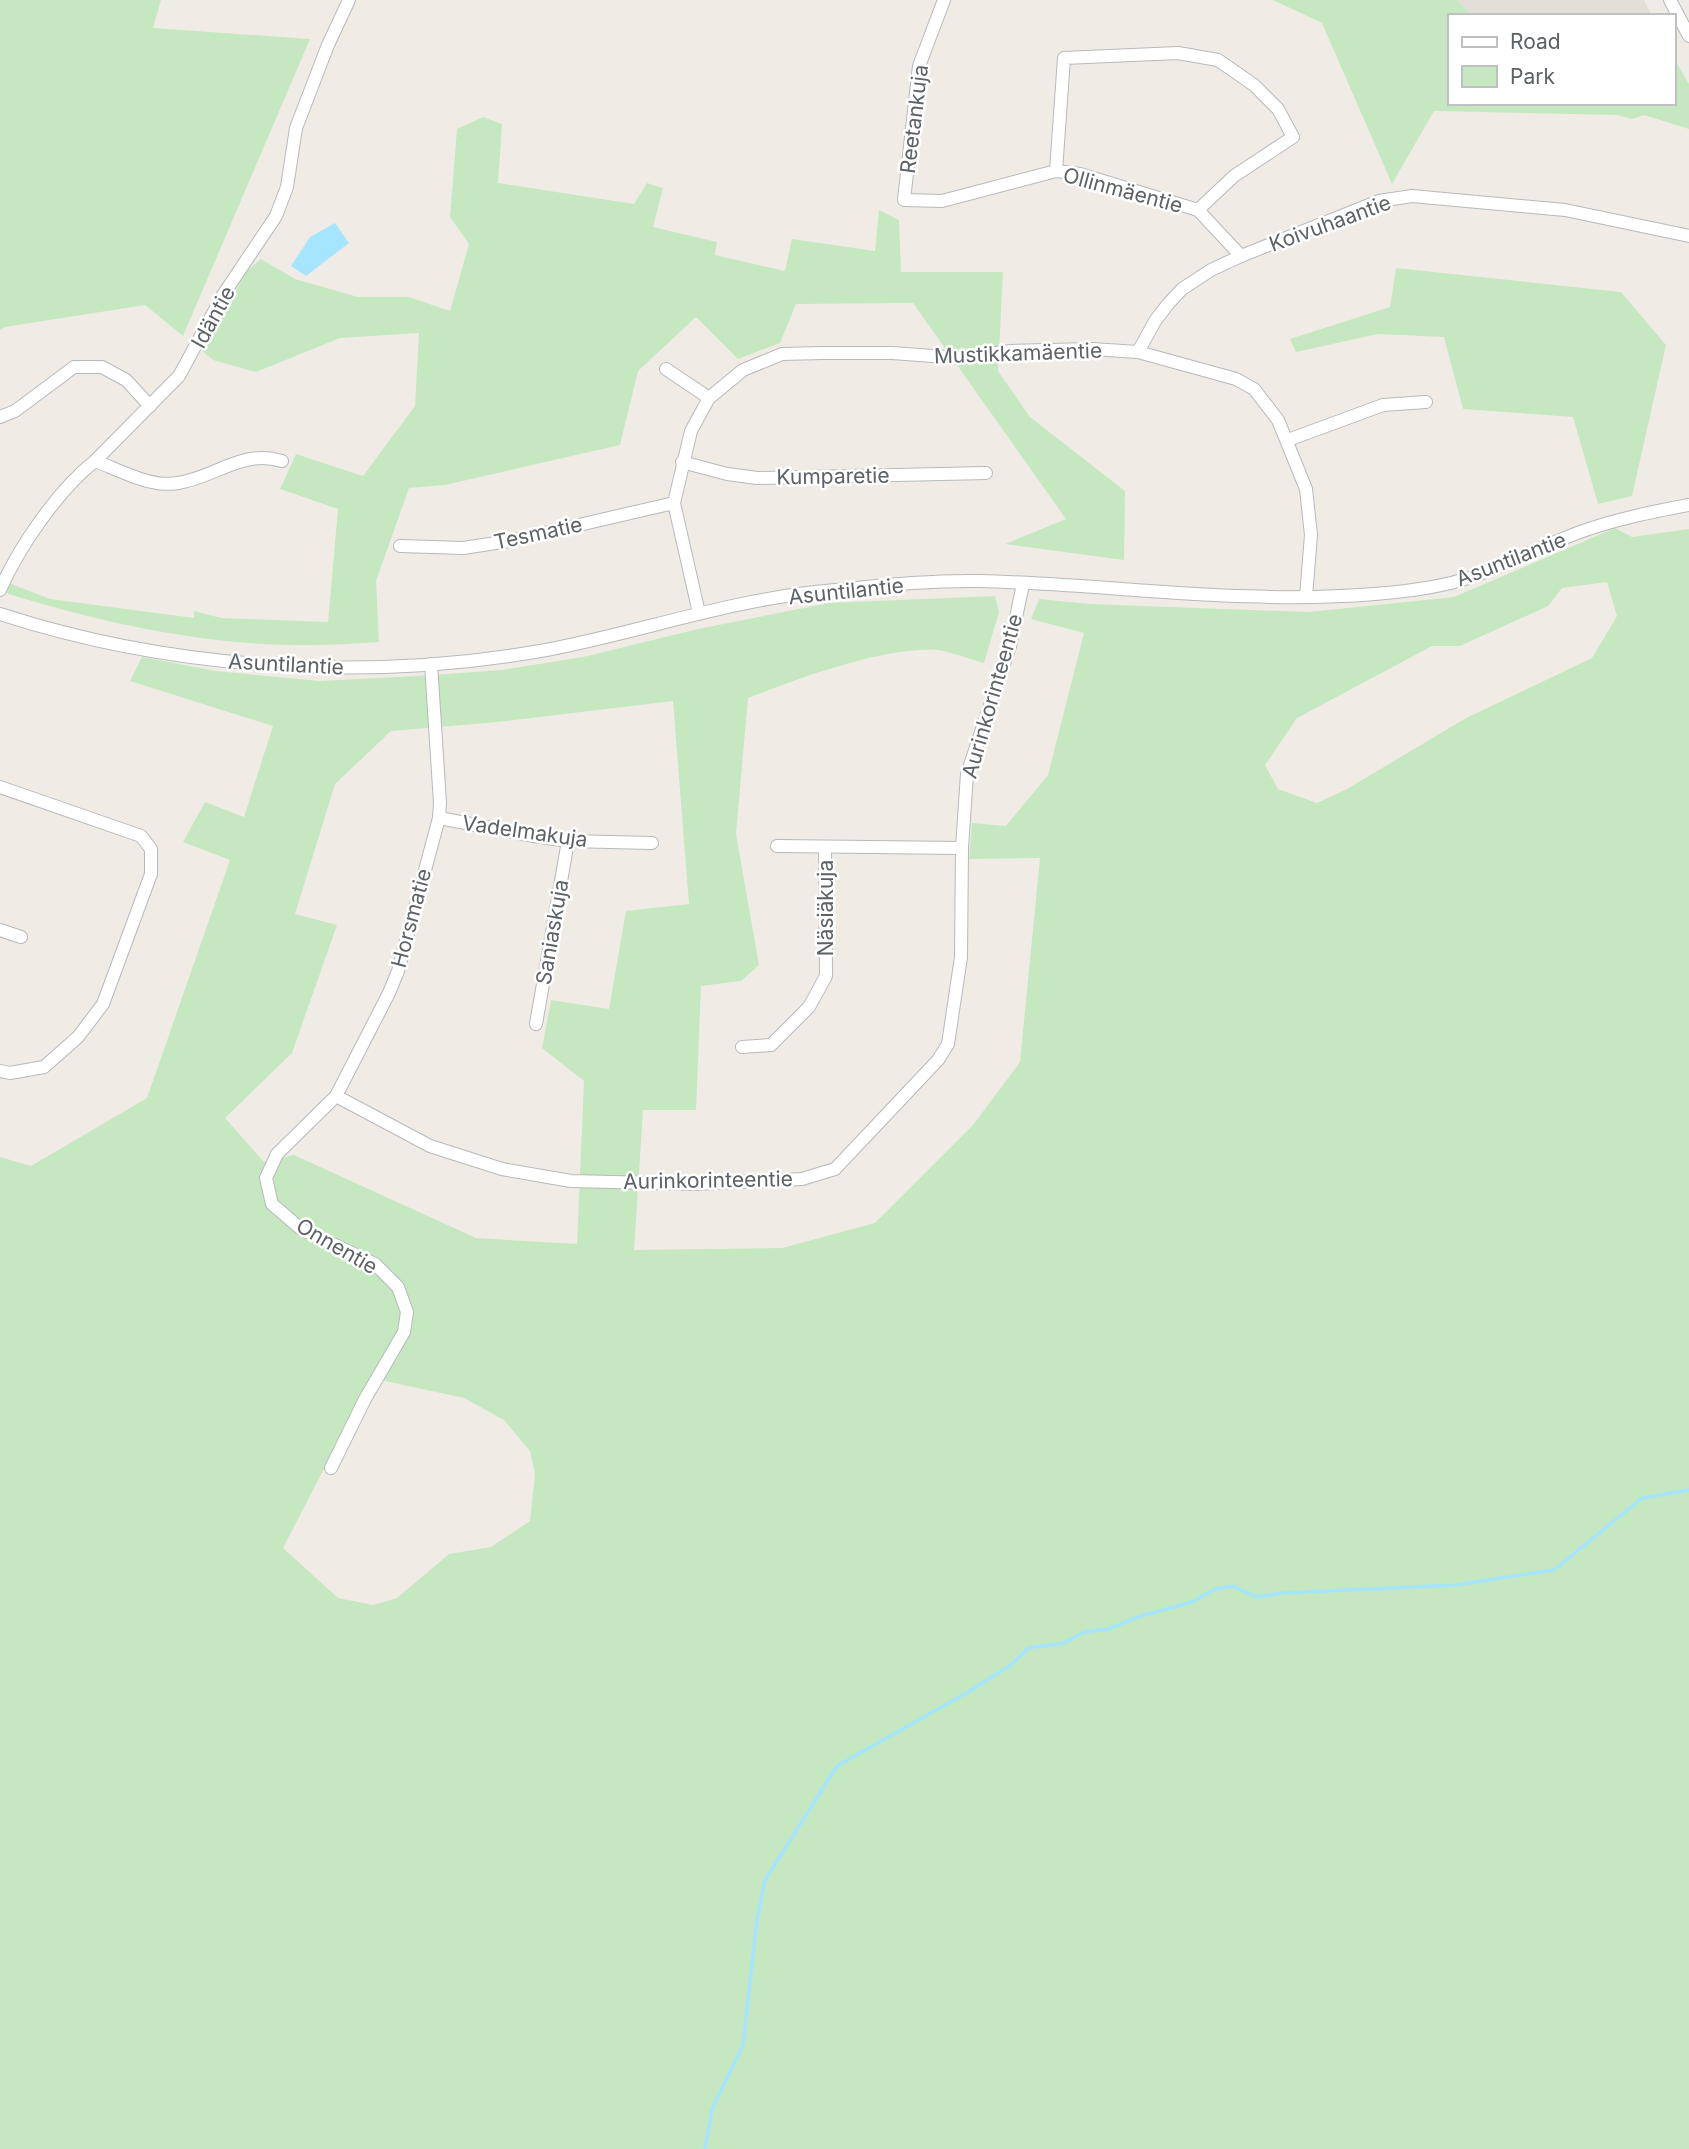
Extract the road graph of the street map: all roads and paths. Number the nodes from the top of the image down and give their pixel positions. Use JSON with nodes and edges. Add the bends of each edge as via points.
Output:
{"nodes":[{"id":1,"x":349,"y":0,"type":"edge"},
{"id":2,"x":944,"y":0,"type":"edge"},
{"id":3,"x":1670,"y":0,"type":"edge"},
{"id":4,"x":1689,"y":36,"type":"edge"},
{"id":5,"x":1056,"y":171,"type":"junction"},
{"id":6,"x":904,"y":200,"type":"joint"},
{"id":7,"x":1199,"y":210,"type":"junction"},
{"id":8,"x":1689,"y":236,"type":"edge"},
{"id":9,"x":1241,"y":256,"type":"junction"},
{"id":10,"x":1139,"y":352,"type":"junction"},
{"id":11,"x":666,"y":369,"type":"dead end"},
{"id":12,"x":709,"y":398,"type":"junction"},
{"id":13,"x":1426,"y":401,"type":"dead end"},
{"id":14,"x":150,"y":406,"type":"junction"},
{"id":15,"x":0,"y":417,"type":"edge"},
{"id":16,"x":1288,"y":440,"type":"junction"},
{"id":17,"x":95,"y":461,"type":"junction"},
{"id":18,"x":282,"y":461,"type":"dead end"},
{"id":19,"x":682,"y":462,"type":"junction"},
{"id":20,"x":986,"y":473,"type":"dead end"},
{"id":21,"x":674,"y":503,"type":"junction"},
{"id":22,"x":1689,"y":505,"type":"edge"},
{"id":23,"x":400,"y":545,"type":"dead end"},
{"id":24,"x":1023,"y":584,"type":"junction"},
{"id":25,"x":0,"y":590,"type":"edge"},
{"id":26,"x":1307,"y":597,"type":"junction"},
{"id":27,"x":699,"y":613,"type":"junction"},
{"id":28,"x":0,"y":614,"type":"edge"},
{"id":29,"x":431,"y":664,"type":"junction"},
{"id":30,"x":0,"y":787,"type":"edge"},
{"id":31,"x":439,"y":818,"type":"junction"},
{"id":32,"x":568,"y":841,"type":"junction"},
{"id":33,"x":652,"y":843,"type":"dead end"},
{"id":34,"x":777,"y":846,"type":"dead end"},
{"id":35,"x":825,"y":847,"type":"junction"},
{"id":36,"x":962,"y":848,"type":"junction"},
{"id":37,"x":0,"y":930,"type":"edge"},
{"id":38,"x":21,"y":937,"type":"dead end"},
{"id":39,"x":536,"y":1024,"type":"dead end"},
{"id":40,"x":742,"y":1047,"type":"dead end"},
{"id":41,"x":0,"y":1071,"type":"edge"},
{"id":42,"x":336,"y":1096,"type":"junction"},
{"id":43,"x":289,"y":1140,"type":"joint"},
{"id":44,"x":331,"y":1468,"type":"dead end"}],
"edges":[{"from":1,"to":14,"type":"street","name":"Idäntie","via":[[296,128],[287,187],[276,216],[223,295],[179,376]]},
{"from":2,"to":6,"type":"street","name":"Reetankuja","via":[[919,66]]},
{"from":3,"to":4,"type":"street"},
{"from":5,"to":6,"type":"street","name":"Ollinmäentie","via":[[942,201]]},
{"from":5,"to":7,"type":"street","name":"Ollinmäentie","via":[[1111,182]]},
{"from":5,"to":7,"type":"street","via":[[1065,58],[1178,53],[1218,60],[1278,109],[1293,137],[1234,176]]},
{"from":7,"to":9,"type":"street","name":"Ollinmäentie"},
{"from":8,"to":9,"type":"street","name":"Koivuhaantie","via":[[1564,210],[1412,196],[1379,201]]},
{"from":9,"to":10,"type":"street","name":"Koivuhaantie","via":[[1182,289],[1155,321]]},
{"from":10,"to":12,"type":"street","name":"Mustikkamäentie","via":[[1061,348],[960,358],[782,354],[743,370]]},
{"from":10,"to":16,"type":"street","name":"Mustikkamäentie","via":[[1226,376],[1254,389]]},
{"from":11,"to":12,"type":"street"},
{"from":12,"to":19,"type":"street","name":"Mustikkamäentie","via":[[691,431]]},
{"from":13,"to":16,"type":"street","via":[[1383,405]]},
{"from":14,"to":15,"type":"street","via":[[126,380],[102,367],[74,367]]},
{"from":14,"to":17,"type":"street","name":"Idäntie"},
{"from":16,"to":26,"type":"street","name":"Mustikkamäentie","via":[[1306,489],[1311,535]]},
{"from":17,"to":18,"type":"street","via":[[163,484],[179,483],[254,457]]},
{"from":17,"to":25,"type":"street","name":"Idäntie","via":[[40,523]]},
{"from":19,"to":20,"type":"street","name":"Kumparetie","via":[[757,478]]},
{"from":19,"to":21,"type":"street","name":"Mustikkamäentie"},
{"from":21,"to":23,"type":"street","name":"Tesmatie","via":[[510,541],[463,548]]},
{"from":21,"to":27,"type":"street","name":"Mustikkamäentie"},
{"from":22,"to":26,"type":"street","name":"Asuntilantie","via":[[1614,521],[1474,576],[1433,587]]},
{"from":24,"to":26,"type":"street","name":"Asuntilantie"},
{"from":24,"to":27,"type":"street","name":"Asuntilantie","via":[[973,581],[812,593]]},
{"from":24,"to":36,"type":"street","name":"Aurinkorinteentie","via":[[1010,646],[967,774]]},
{"from":27,"to":29,"type":"street","name":"Asuntilantie","via":[[548,649]]},
{"from":28,"to":29,"type":"street","name":"Asuntilantie","via":[[197,659],[277,666]]},
{"from":29,"to":31,"type":"street","name":"Horsmatie"},
{"from":30,"to":41,"type":"street","via":[[141,836],[151,849],[151,874],[103,1004],[78,1037],[44,1068]]},
{"from":31,"to":32,"type":"street","name":"Vadelmakuja"},
{"from":31,"to":42,"type":"street","name":"Horsmatie","via":[[398,971]]},
{"from":32,"to":33,"type":"street","name":"Vadelmakuja"},
{"from":32,"to":39,"type":"street","name":"Saniaskuja"},
{"from":34,"to":35,"type":"street"},
{"from":35,"to":36,"type":"street"},
{"from":35,"to":40,"type":"street","name":"Näsiäkuja","via":[[826,976],[809,1007],[771,1045]]},
{"from":36,"to":42,"type":"street","name":"Aurinkorinteentie","via":[[961,957],[948,1044],[835,1169],[802,1179],[694,1184],[571,1181],[502,1168],[430,1146]]},
{"from":37,"to":38,"type":"street"},
{"from":42,"to":43,"type":"street","name":"Horsmatie"},
{"from":43,"to":44,"type":"street","name":"Onnentie","via":[[266,1178],[272,1204],[301,1230],[375,1264],[398,1287],[407,1312],[404,1332]]}]}
